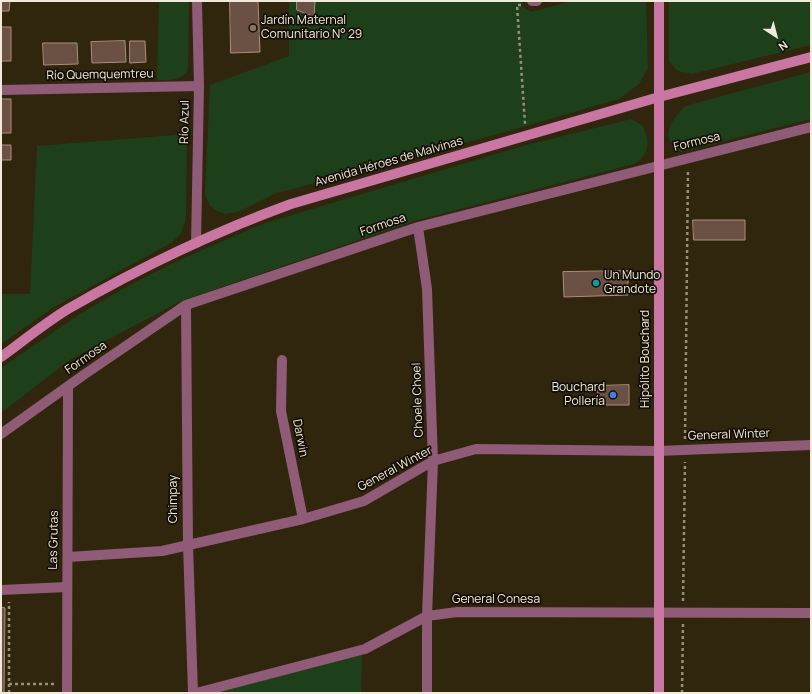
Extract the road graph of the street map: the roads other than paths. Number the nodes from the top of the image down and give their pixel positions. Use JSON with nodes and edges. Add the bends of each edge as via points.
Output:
{"nodes":[{"id":1,"x":197,"y":1,"type":"edge"},
{"id":2,"x":658,"y":1,"type":"edge"},
{"id":3,"x":811,"y":57,"type":"edge"},
{"id":4,"x":199,"y":86,"type":"junction"},
{"id":5,"x":1,"y":90,"type":"edge"},
{"id":6,"x":659,"y":97,"type":"junction"},
{"id":7,"x":811,"y":127,"type":"edge"},
{"id":8,"x":659,"y":166,"type":"junction"},
{"id":9,"x":418,"y":227,"type":"junction"},
{"id":10,"x":196,"y":243,"type":"junction"},
{"id":11,"x":186,"y":305,"type":"junction"},
{"id":12,"x":1,"y":357,"type":"edge"},
{"id":13,"x":282,"y":360,"type":"dead end"},
{"id":14,"x":68,"y":387,"type":"junction"},
{"id":15,"x":1,"y":434,"type":"edge"},
{"id":16,"x":811,"y":445,"type":"edge"},
{"id":17,"x":658,"y":451,"type":"junction"},
{"id":18,"x":433,"y":461,"type":"junction"},
{"id":19,"x":303,"y":519,"type":"junction"},
{"id":20,"x":188,"y":545,"type":"junction"},
{"id":21,"x":68,"y":557,"type":"junction"},
{"id":22,"x":67,"y":588,"type":"junction"},
{"id":23,"x":5,"y":589,"type":"edge"},
{"id":24,"x":811,"y":613,"type":"edge"},
{"id":25,"x":658,"y":614,"type":"junction"},
{"id":26,"x":427,"y":616,"type":"junction"},
{"id":27,"x":67,"y":688,"type":"edge"},
{"id":28,"x":192,"y":693,"type":"edge"},
{"id":29,"x":196,"y":693,"type":"edge"},
{"id":30,"x":428,"y":693,"type":"edge"},
{"id":31,"x":658,"y":693,"type":"edge"}],
"edges":[{"from":1,"to":4,"type":"street","name":"Río Azul"},
{"from":2,"to":6,"type":"main road","name":"Hipólito Bouchard"},
{"from":3,"to":6,"type":"main road","name":"Avenida Héroes de Malvinas"},
{"from":4,"to":5,"type":"street","name":"Río Quemquemtreu"},
{"from":4,"to":10,"type":"street","name":"Río Azul"},
{"from":6,"to":8,"type":"main road","name":"Hipólito Bouchard"},
{"from":6,"to":10,"type":"main road","name":"Avenida Héroes de Malvinas","via":[[291,204],[244,221]]},
{"from":7,"to":8,"type":"street","name":"Formosa"},
{"from":8,"to":9,"type":"street","name":"Formosa"},
{"from":8,"to":17,"type":"main road","name":"Hipólito Bouchard"},
{"from":9,"to":11,"type":"street","name":"Formosa"},
{"from":9,"to":18,"type":"street","name":"Choele Choel","via":[[427,289]]},
{"from":10,"to":12,"type":"main road","name":"Avenida Héroes de Malvinas","via":[[67,310]]},
{"from":11,"to":14,"type":"street","name":"Formosa"},
{"from":11,"to":20,"type":"street","name":"Chimpay"},
{"from":13,"to":19,"type":"street","name":"Darwin","via":[[281,411]]},
{"from":14,"to":15,"type":"street","name":"Formosa"},
{"from":14,"to":21,"type":"street","name":"Las Grutas"},
{"from":16,"to":17,"type":"street","name":"General Winter"},
{"from":17,"to":18,"type":"street","name":"General Winter","via":[[476,449]]},
{"from":17,"to":25,"type":"main road","name":"Hipólito Bouchard"},
{"from":18,"to":19,"type":"street","name":"General Winter","via":[[364,501]]},
{"from":18,"to":26,"type":"street","name":"Choele Choel"},
{"from":19,"to":20,"type":"street","name":"General Winter"},
{"from":20,"to":21,"type":"street","name":"General Winter","via":[[162,551]]},
{"from":20,"to":28,"type":"street","name":"Chimpay"},
{"from":21,"to":22,"type":"street","name":"Las Grutas"},
{"from":22,"to":23,"type":"street"},
{"from":22,"to":27,"type":"street","name":"Las Grutas"},
{"from":24,"to":25,"type":"street","name":"General Conesa"},
{"from":25,"to":26,"type":"street","name":"General Conesa","via":[[457,612]]},
{"from":25,"to":31,"type":"main road","name":"Hipólito Bouchard"},
{"from":26,"to":29,"type":"street","name":"General Conesa","via":[[365,649]]},
{"from":26,"to":30,"type":"street","name":"Choele Choel"}]}
